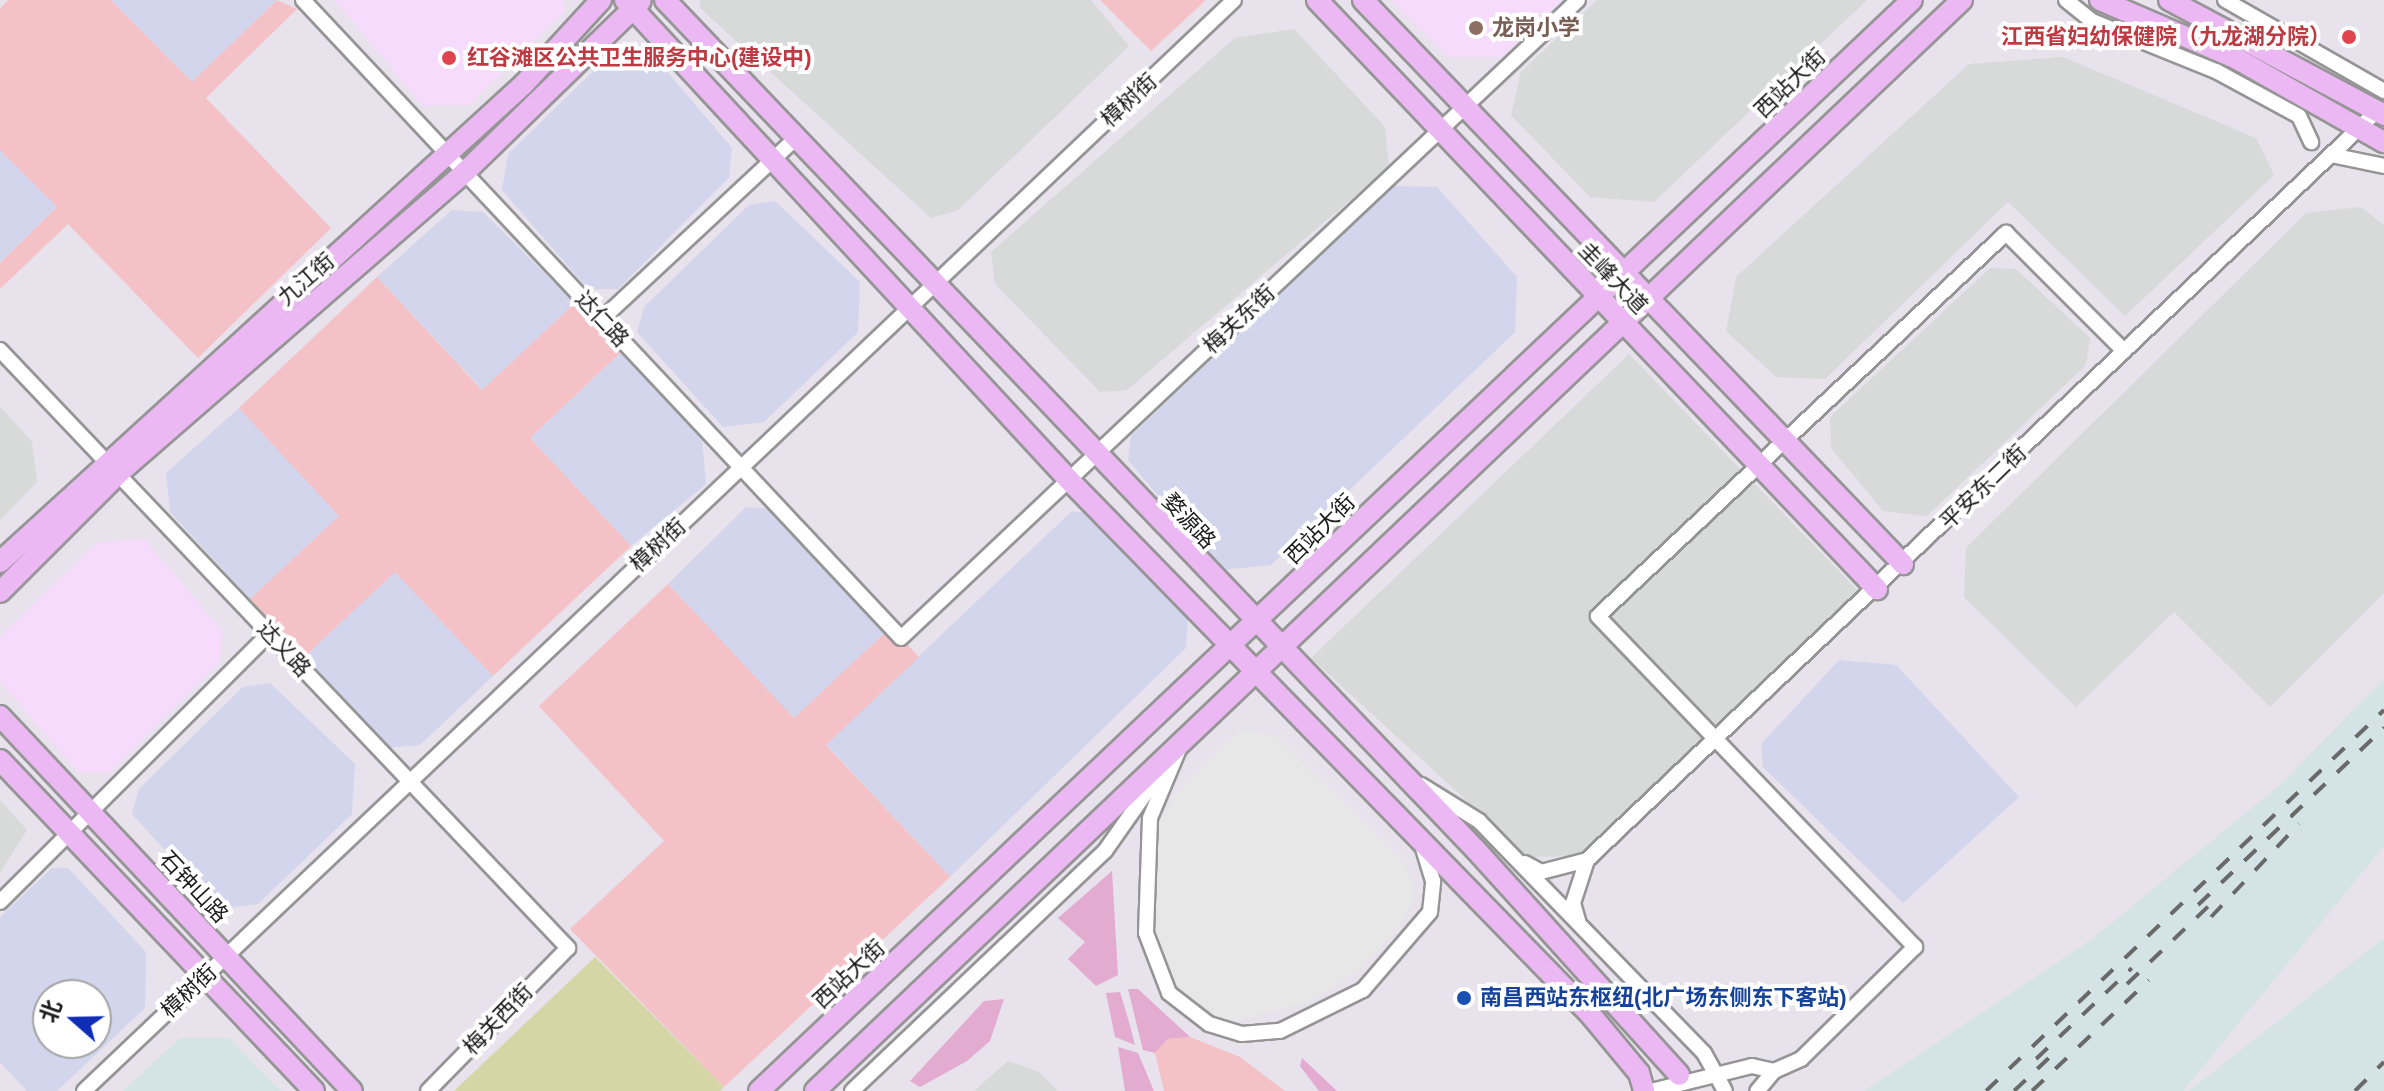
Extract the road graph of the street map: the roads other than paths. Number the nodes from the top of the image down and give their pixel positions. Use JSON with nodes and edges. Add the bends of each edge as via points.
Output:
{"nodes":[{"id":1,"x":303,"y":0,"type":"edge"},
{"id":2,"x":601,"y":0,"type":"edge"},
{"id":3,"x":665,"y":0,"type":"edge"},
{"id":4,"x":1234,"y":0,"type":"edge"},
{"id":5,"x":1317,"y":0,"type":"edge"},
{"id":6,"x":1363,"y":0,"type":"edge"},
{"id":7,"x":1578,"y":0,"type":"edge"},
{"id":8,"x":1912,"y":0,"type":"edge"},
{"id":9,"x":1962,"y":0,"type":"edge"},
{"id":10,"x":2066,"y":0,"type":"edge"},
{"id":11,"x":2100,"y":0,"type":"edge"},
{"id":12,"x":2169,"y":0,"type":"edge"},
{"id":13,"x":2225,"y":0,"type":"edge"},
{"id":14,"x":633,"y":3,"type":"edge"},
{"id":15,"x":2384,"y":91,"type":"edge"},
{"id":16,"x":2297,"y":93,"type":"junction"},
{"id":17,"x":1466,"y":105,"type":"junction"},
{"id":18,"x":2381,"y":113,"type":"edge"},
{"id":19,"x":2360,"y":127,"type":"junction"},
{"id":20,"x":1438,"y":131,"type":"junction"},
{"id":21,"x":795,"y":139,"type":"junction"},
{"id":22,"x":2311,"y":142,"type":"junction"},
{"id":23,"x":2384,"y":142,"type":"edge"},
{"id":24,"x":447,"y":153,"type":"junction"},
{"id":25,"x":2331,"y":155,"type":"junction"},
{"id":26,"x":772,"y":160,"type":"junction"},
{"id":27,"x":2384,"y":166,"type":"edge"},
{"id":28,"x":465,"y":172,"type":"junction"},
{"id":29,"x":2293,"y":190,"type":"junction"},
{"id":30,"x":1623,"y":275,"type":"junction"},
{"id":31,"x":934,"y":285,"type":"junction"},
{"id":32,"x":1598,"y":297,"type":"junction"},
{"id":33,"x":1643,"y":298,"type":"junction"},
{"id":34,"x":908,"y":310,"type":"junction"},
{"id":35,"x":602,"y":319,"type":"junction"},
{"id":36,"x":1620,"y":320,"type":"junction"},
{"id":37,"x":0,"y":350,"type":"edge"},
{"id":38,"x":2124,"y":351,"type":"junction"},
{"id":39,"x":1784,"y":442,"type":"junction"},
{"id":40,"x":1094,"y":456,"type":"junction"},
{"id":41,"x":1759,"y":465,"type":"junction"},
{"id":42,"x":114,"y":466,"type":"junction"},
{"id":43,"x":741,"y":468,"type":"junction"},
{"id":44,"x":1069,"y":480,"type":"junction"},
{"id":45,"x":0,"y":562,"type":"edge"},
{"id":46,"x":1903,"y":564,"type":"junction"},
{"id":47,"x":1877,"y":589,"type":"junction"},
{"id":48,"x":0,"y":592,"type":"edge"},
{"id":49,"x":1256,"y":627,"type":"junction"},
{"id":50,"x":270,"y":633,"type":"junction"},
{"id":51,"x":901,"y":638,"type":"joint"},
{"id":52,"x":1234,"y":645,"type":"junction"},
{"id":53,"x":1281,"y":646,"type":"junction"},
{"id":54,"x":1257,"y":669,"type":"junction"},
{"id":55,"x":0,"y":716,"type":"edge"},
{"id":56,"x":1716,"y":737,"type":"junction"},
{"id":57,"x":1181,"y":744,"type":"junction"},
{"id":58,"x":0,"y":760,"type":"edge"},
{"id":59,"x":1406,"y":776,"type":"junction"},
{"id":60,"x":406,"y":778,"type":"junction"},
{"id":61,"x":91,"y":811,"type":"junction"},
{"id":62,"x":69,"y":832,"type":"junction"},
{"id":63,"x":1419,"y":837,"type":"junction"},
{"id":64,"x":1514,"y":857,"type":"junction"},
{"id":65,"x":1587,"y":860,"type":"junction"},
{"id":66,"x":0,"y":902,"type":"edge"},
{"id":67,"x":1580,"y":926,"type":"junction"},
{"id":68,"x":568,"y":948,"type":"joint"},
{"id":69,"x":225,"y":957,"type":"junction"},
{"id":70,"x":205,"y":976,"type":"junction"},
{"id":71,"x":1774,"y":1071,"type":"junction"},
{"id":72,"x":1721,"y":1074,"type":"junction"},
{"id":73,"x":1679,"y":1075,"type":"dead end"},
{"id":74,"x":84,"y":1091,"type":"edge"},
{"id":75,"x":314,"y":1091,"type":"edge"},
{"id":76,"x":352,"y":1091,"type":"edge"},
{"id":77,"x":428,"y":1091,"type":"edge"},
{"id":78,"x":759,"y":1091,"type":"edge"},
{"id":79,"x":815,"y":1091,"type":"edge"},
{"id":80,"x":852,"y":1091,"type":"edge"},
{"id":81,"x":1644,"y":1091,"type":"edge"},
{"id":82,"x":1651,"y":1091,"type":"edge"},
{"id":83,"x":1725,"y":1091,"type":"edge"},
{"id":84,"x":1757,"y":1091,"type":"edge"}],
"edges":[{"from":1,"to":24,"type":"street","name":"达仁路"},
{"from":2,"to":24,"type":"street","name":"九江街"},
{"from":3,"to":21,"type":"street","name":"婺源路"},
{"from":4,"to":31,"type":"street","name":"樟树街"},
{"from":5,"to":20,"type":"street","name":"圭峰大道"},
{"from":6,"to":17,"type":"street","name":"圭峰大道"},
{"from":7,"to":17,"type":"street","name":"梅关东街"},
{"from":8,"to":30,"type":"street","name":"西站大街"},
{"from":9,"to":33,"type":"street"},
{"from":10,"to":22,"type":"street","via":[[2092,21],[2216,71],[2299,116]]},
{"from":11,"to":16,"type":"street"},
{"from":12,"to":18,"type":"street"},
{"from":13,"to":15,"type":"street"},
{"from":14,"to":26,"type":"street"},
{"from":14,"to":28,"type":"street","name":"九江街"},
{"from":16,"to":19,"type":"street"},
{"from":16,"to":22,"type":"street"},
{"from":17,"to":20,"type":"street","name":"梅关东街"},
{"from":17,"to":30,"type":"street","name":"圭峰大道"},
{"from":18,"to":19,"type":"street","name":"平安东二街"},
{"from":19,"to":23,"type":"street"},
{"from":19,"to":25,"type":"street","name":"平安东二街"},
{"from":20,"to":32,"type":"street","name":"圭峰大道"},
{"from":20,"to":40,"type":"street","name":"梅关东街"},
{"from":21,"to":26,"type":"street"},
{"from":21,"to":31,"type":"street","name":"婺源路"},
{"from":22,"to":29,"type":"street"},
{"from":24,"to":28,"type":"street","name":"达仁路"},
{"from":24,"to":42,"type":"street","name":"九江街"},
{"from":25,"to":27,"type":"street"},
{"from":25,"to":29,"type":"street","name":"平安东二街"},
{"from":26,"to":34,"type":"street"},
{"from":26,"to":35,"type":"street"},
{"from":28,"to":35,"type":"street","name":"达仁路"},
{"from":28,"to":42,"type":"street","name":"九江街"},
{"from":29,"to":38,"type":"street","name":"平安东二街"},
{"from":30,"to":32,"type":"street","name":"西站大街"},
{"from":30,"to":33,"type":"street","name":"圭峰大道"},
{"from":31,"to":34,"type":"street","name":"樟树街"},
{"from":31,"to":40,"type":"street","name":"婺源路"},
{"from":32,"to":36,"type":"street","name":"圭峰大道"},
{"from":32,"to":49,"type":"street","name":"西站大街"},
{"from":33,"to":36,"type":"street"},
{"from":33,"to":39,"type":"street","name":"圭峰大道"},
{"from":34,"to":43,"type":"street","name":"樟树街"},
{"from":34,"to":44,"type":"street"},
{"from":35,"to":43,"type":"street","name":"达仁路"},
{"from":36,"to":41,"type":"street","name":"圭峰大道"},
{"from":36,"to":53,"type":"street"},
{"from":37,"to":42,"type":"street","name":"达义路"},
{"from":38,"to":39,"type":"street","via":[[2006,233]]},
{"from":38,"to":46,"type":"street","name":"平安东二街"},
{"from":39,"to":41,"type":"street"},
{"from":39,"to":46,"type":"street","name":"圭峰大道"},
{"from":40,"to":44,"type":"street","name":"梅关东街"},
{"from":40,"to":49,"type":"street","name":"婺源路"},
{"from":41,"to":47,"type":"street","name":"圭峰大道"},
{"from":41,"to":56,"type":"street","via":[[1598,616]]},
{"from":42,"to":45,"type":"street","name":"九江街"},
{"from":42,"to":48,"type":"street","name":"九江街"},
{"from":42,"to":50,"type":"street","name":"达义路"},
{"from":43,"to":51,"type":"street","name":"达仁路"},
{"from":43,"to":60,"type":"street","name":"樟树街"},
{"from":44,"to":51,"type":"street","name":"梅关东街"},
{"from":44,"to":52,"type":"street"},
{"from":46,"to":47,"type":"street","name":"平安东二街"},
{"from":47,"to":56,"type":"street","name":"平安东二街"},
{"from":49,"to":52,"type":"street","name":"西站大街"},
{"from":49,"to":53,"type":"street","name":"婺源路"},
{"from":50,"to":60,"type":"street","name":"达义路"},
{"from":50,"to":61,"type":"street"},
{"from":52,"to":54,"type":"street"},
{"from":52,"to":78,"type":"street","name":"西站大街"},
{"from":53,"to":54,"type":"street"},
{"from":53,"to":59,"type":"street","name":"婺源路"},
{"from":54,"to":57,"type":"street"},
{"from":54,"to":63,"type":"street"},
{"from":55,"to":61,"type":"street","name":"石钟山路"},
{"from":56,"to":65,"type":"street","name":"平安东二街"},
{"from":56,"to":71,"type":"street","via":[[1915,947],[1801,1059]]},
{"from":57,"to":63,"type":"street","via":[[1150,818],[1146,933],[1169,993],[1209,1024],[1242,1034],[1280,1031],[1363,990],[1430,912],[1433,881]]},
{"from":57,"to":79,"type":"street"},
{"from":57,"to":80,"type":"street","via":[[1105,851]]},
{"from":58,"to":62,"type":"street"},
{"from":59,"to":64,"type":"street","via":[[1479,821]]},
{"from":59,"to":73,"type":"street","name":"婺源路"},
{"from":60,"to":68,"type":"street","name":"达义路"},
{"from":60,"to":69,"type":"street","name":"樟树街"},
{"from":61,"to":62,"type":"street"},
{"from":61,"to":69,"type":"street","name":"石钟山路"},
{"from":62,"to":66,"type":"street"},
{"from":62,"to":70,"type":"street"},
{"from":63,"to":81,"type":"street","via":[[1614,1041]]},
{"from":64,"to":65,"type":"street","via":[[1541,872]]},
{"from":64,"to":67,"type":"street"},
{"from":65,"to":67,"type":"street","via":[[1573,903]]},
{"from":67,"to":72,"type":"street"},
{"from":68,"to":77,"type":"street","name":"梅关西街"},
{"from":69,"to":70,"type":"street","name":"樟树街"},
{"from":69,"to":76,"type":"street","name":"石钟山路"},
{"from":70,"to":74,"type":"street","name":"樟树街"},
{"from":70,"to":75,"type":"street"},
{"from":71,"to":72,"type":"street","via":[[1752,1066]]},
{"from":71,"to":84,"type":"street"},
{"from":72,"to":82,"type":"street"},
{"from":72,"to":83,"type":"street"}]}
